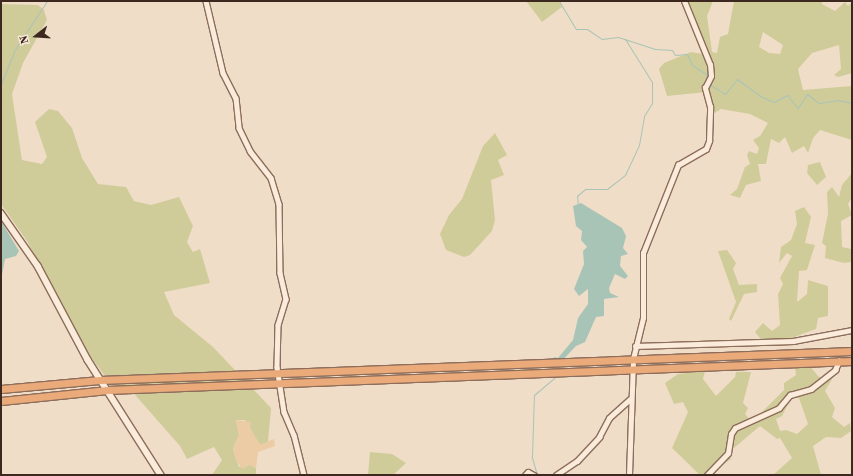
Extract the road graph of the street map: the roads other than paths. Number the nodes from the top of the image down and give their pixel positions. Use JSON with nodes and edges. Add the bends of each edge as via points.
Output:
{"nodes":[{"id":1,"x":206,"y":1,"type":"edge"},
{"id":2,"x":684,"y":1,"type":"edge"},
{"id":3,"x":1,"y":213,"type":"edge"},
{"id":4,"x":852,"y":330,"type":"edge"},
{"id":5,"x":635,"y":346,"type":"junction"},
{"id":6,"x":852,"y":351,"type":"edge"},
{"id":7,"x":632,"y":359,"type":"junction"},
{"id":8,"x":839,"y":361,"type":"junction"},
{"id":9,"x":852,"y":361,"type":"edge"},
{"id":10,"x":632,"y":370,"type":"junction"},
{"id":11,"x":278,"y":373,"type":"junction"},
{"id":12,"x":100,"y":380,"type":"junction"},
{"id":13,"x":279,"y":383,"type":"junction"},
{"id":14,"x":1,"y":389,"type":"edge"},
{"id":15,"x":107,"y":390,"type":"junction"},
{"id":16,"x":630,"y":399,"type":"junction"},
{"id":17,"x":1,"y":401,"type":"edge"},
{"id":18,"x":161,"y":475,"type":"edge"},
{"id":19,"x":304,"y":475,"type":"edge"},
{"id":20,"x":525,"y":475,"type":"edge"},
{"id":21,"x":534,"y":475,"type":"edge"},
{"id":22,"x":556,"y":475,"type":"edge"},
{"id":23,"x":629,"y":475,"type":"edge"},
{"id":24,"x":707,"y":475,"type":"edge"}],
"edges":[{"from":1,"to":11,"type":"street","via":[[222,73],[236,98],[239,128],[250,151],[274,184],[279,204],[280,273],[286,299],[278,325],[275,351]]},
{"from":2,"to":5,"type":"street","via":[[710,65],[711,76],[705,88],[710,107],[709,141],[706,149],[678,165],[648,238],[642,261],[643,318]]},
{"from":3,"to":12,"type":"street","via":[[38,266]]},
{"from":4,"to":5,"type":"street","via":[[793,341]]},
{"from":5,"to":7,"type":"street"},
{"from":6,"to":7,"type":"highway"},
{"from":7,"to":10,"type":"street"},
{"from":7,"to":11,"type":"highway"},
{"from":8,"to":9,"type":"highway"},
{"from":8,"to":10,"type":"highway"},
{"from":8,"to":24,"type":"street","via":[[835,370],[811,389],[790,395],[779,408],[735,428],[731,434],[728,453]]},
{"from":10,"to":13,"type":"highway"},
{"from":10,"to":16,"type":"street"},
{"from":11,"to":12,"type":"highway"},
{"from":11,"to":13,"type":"street"},
{"from":12,"to":14,"type":"highway"},
{"from":12,"to":15,"type":"street"},
{"from":13,"to":15,"type":"highway"},
{"from":13,"to":19,"type":"street","via":[[284,412],[294,435]]},
{"from":15,"to":17,"type":"highway"},
{"from":15,"to":18,"type":"street"},
{"from":16,"to":22,"type":"street","via":[[609,418],[603,432],[577,460]]},
{"from":16,"to":23,"type":"street"},
{"from":20,"to":21,"type":"street","via":[[528,472]]}]}
